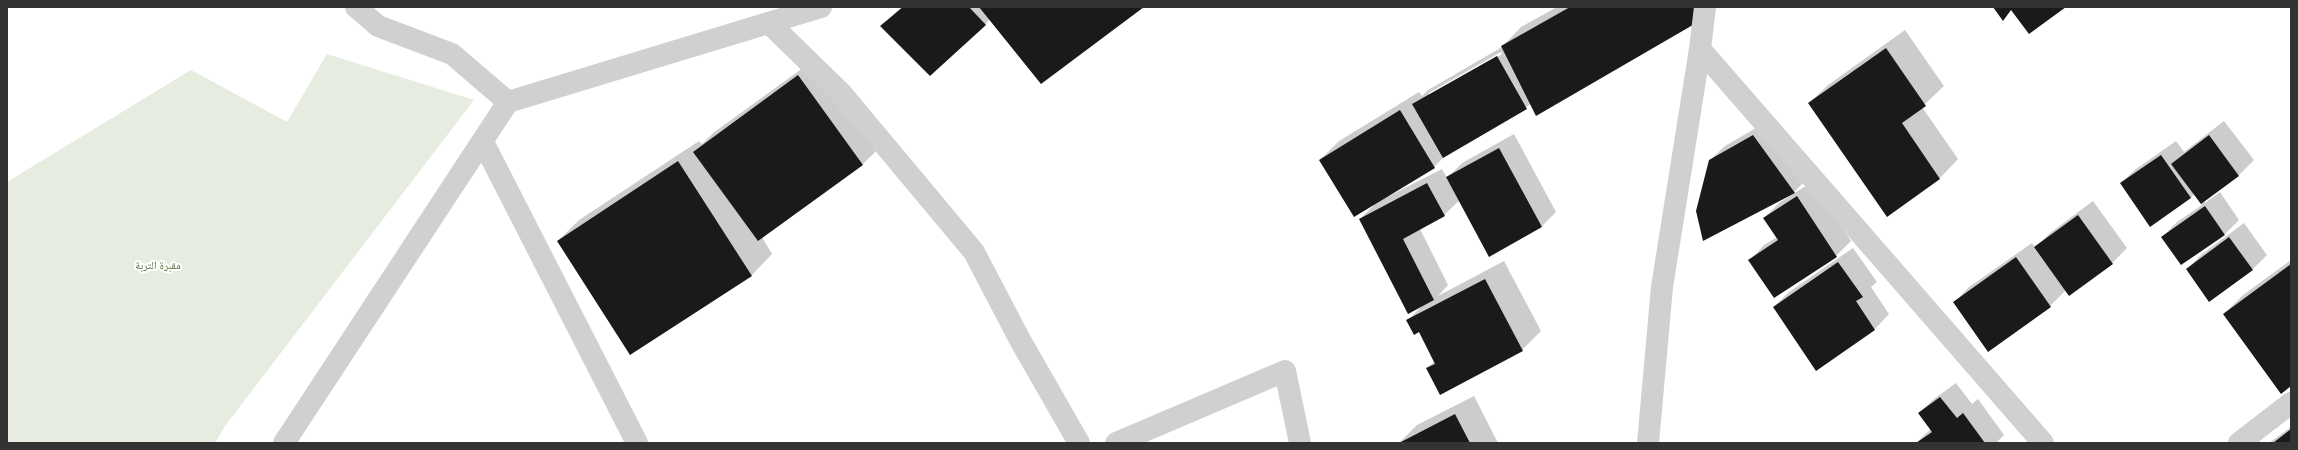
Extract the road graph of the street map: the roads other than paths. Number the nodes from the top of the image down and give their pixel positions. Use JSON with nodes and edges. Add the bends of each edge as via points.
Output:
{"nodes":[{"id":1,"x":356,"y":7,"type":"edge"},
{"id":2,"x":821,"y":7,"type":"edge"},
{"id":3,"x":1705,"y":7,"type":"edge"},
{"id":4,"x":769,"y":23,"type":"junction"},
{"id":5,"x":1700,"y":49,"type":"junction"},
{"id":6,"x":508,"y":102,"type":"junction"},
{"id":7,"x":483,"y":142,"type":"junction"},
{"id":8,"x":2291,"y":403,"type":"edge"},
{"id":9,"x":284,"y":443,"type":"edge"},
{"id":10,"x":637,"y":443,"type":"edge"},
{"id":11,"x":1079,"y":443,"type":"edge"},
{"id":12,"x":1116,"y":443,"type":"edge"},
{"id":13,"x":1300,"y":443,"type":"edge"},
{"id":14,"x":1648,"y":443,"type":"edge"},
{"id":15,"x":2043,"y":443,"type":"edge"},
{"id":16,"x":2239,"y":443,"type":"edge"}],
"edges":[{"from":1,"to":6,"type":"street","via":[[378,26],[452,54]]},
{"from":2,"to":4,"type":"street"},
{"from":3,"to":5,"type":"street"},
{"from":4,"to":6,"type":"street"},
{"from":4,"to":11,"type":"street","via":[[842,94],[974,252],[1020,340]]},
{"from":5,"to":14,"type":"street","via":[[1662,287]]},
{"from":5,"to":15,"type":"street"},
{"from":6,"to":7,"type":"street"},
{"from":7,"to":9,"type":"street"},
{"from":7,"to":10,"type":"street"},
{"from":8,"to":16,"type":"street"},
{"from":12,"to":13,"type":"street","via":[[1285,371]]}]}
